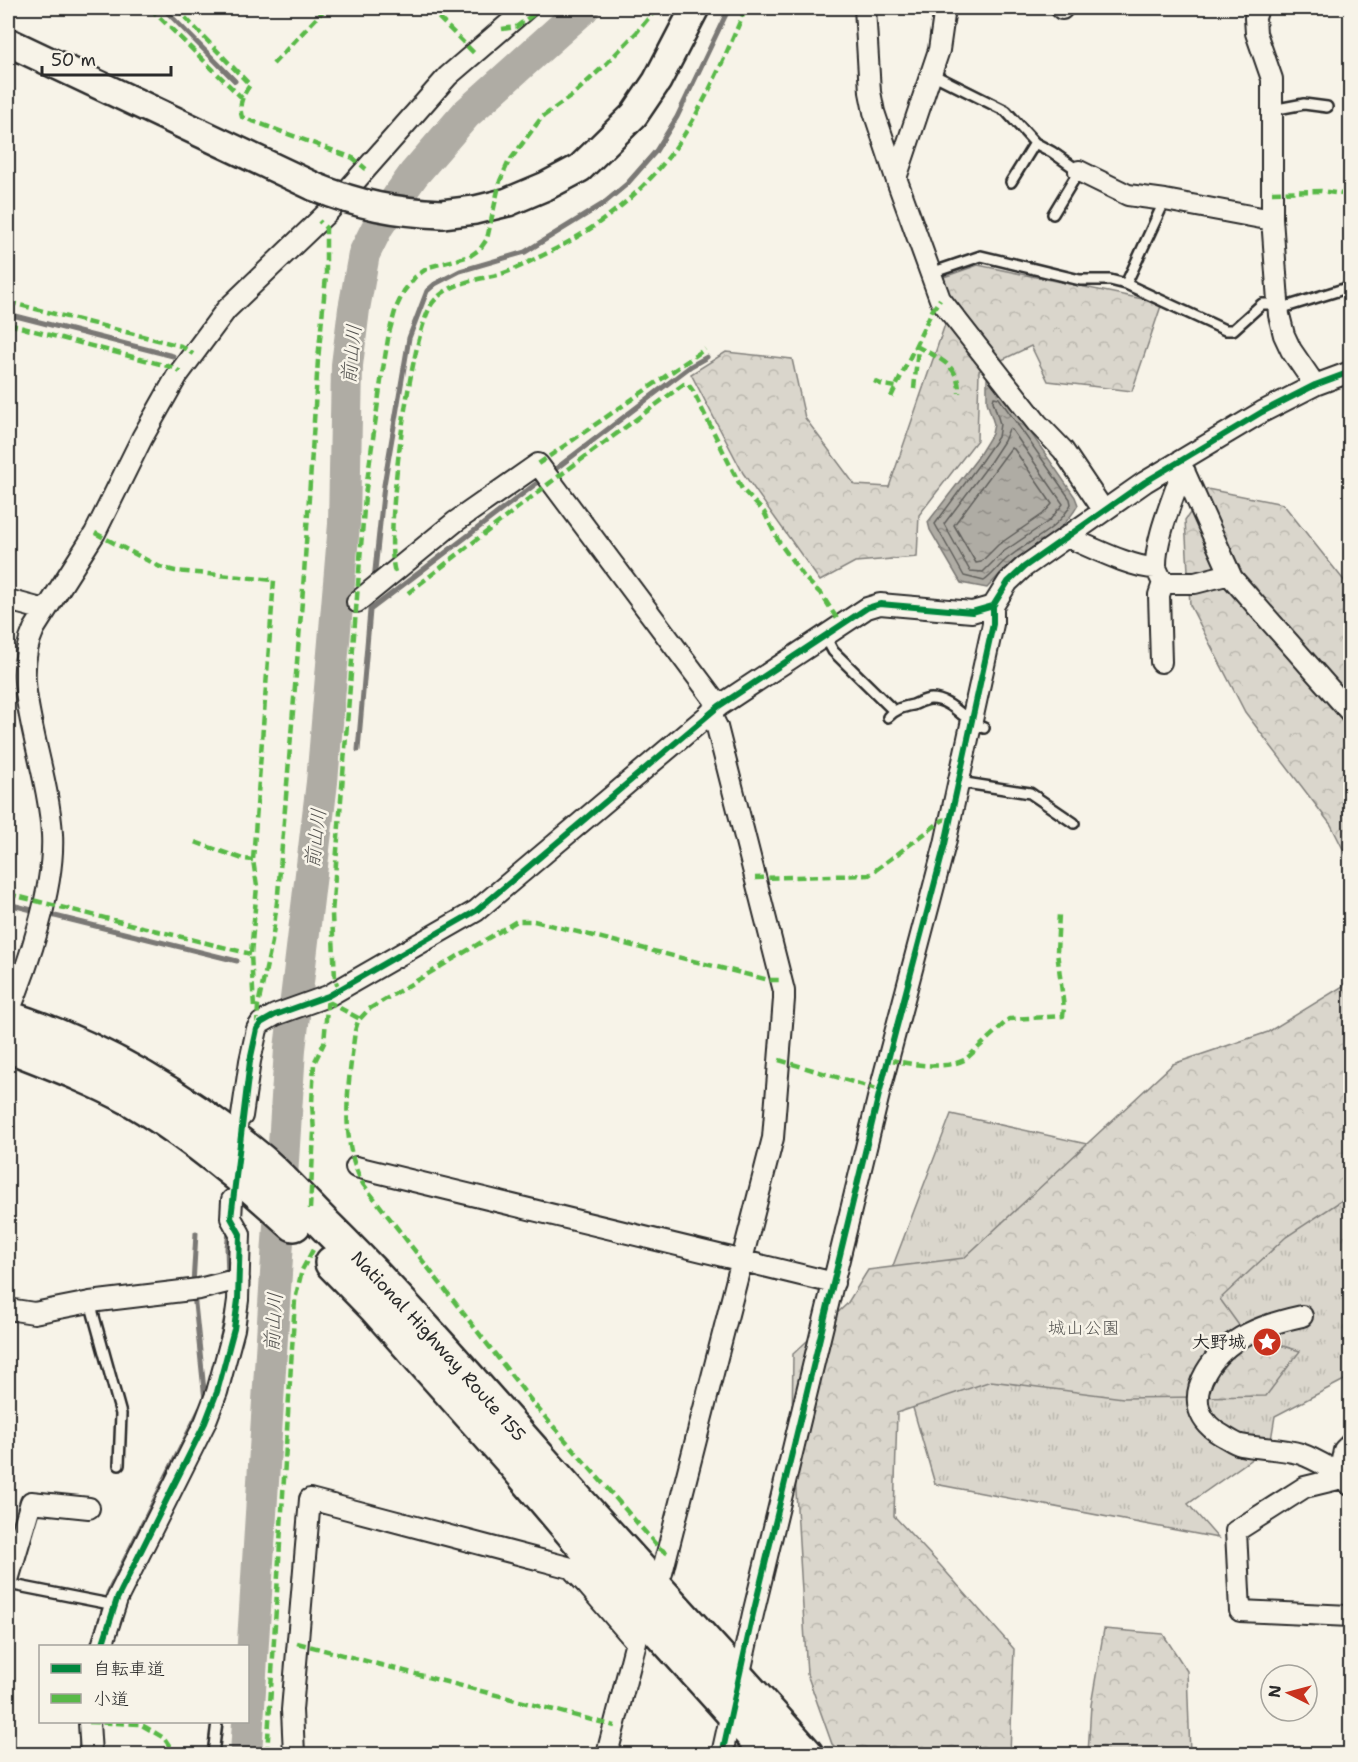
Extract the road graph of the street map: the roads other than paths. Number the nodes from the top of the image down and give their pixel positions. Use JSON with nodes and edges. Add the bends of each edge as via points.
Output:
{"nodes":[{"id":1,"x":527,"y":8,"type":"edge"},
{"id":2,"x":695,"y":8,"type":"edge"},
{"id":3,"x":865,"y":8,"type":"edge"},
{"id":4,"x":945,"y":8,"type":"edge"},
{"id":5,"x":1258,"y":8,"type":"edge"},
{"id":6,"x":8,"y":42,"type":"edge"},
{"id":7,"x":932,"y":74,"type":"junction"},
{"id":8,"x":1327,"y":106,"type":"dead end"},
{"id":9,"x":1272,"y":110,"type":"junction"},
{"id":10,"x":1035,"y":143,"type":"junction"},
{"id":11,"x":1078,"y":171,"type":"junction"},
{"id":12,"x":896,"y":178,"type":"junction"},
{"id":13,"x":1011,"y":182,"type":"dead end"},
{"id":14,"x":1165,"y":200,"type":"junction"},
{"id":15,"x":1053,"y":214,"type":"dead end"},
{"id":16,"x":1272,"y":220,"type":"junction"},
{"id":17,"x":931,"y":273,"type":"junction"},
{"id":18,"x":1126,"y":284,"type":"junction"},
{"id":19,"x":1350,"y":287,"type":"edge"},
{"id":20,"x":1279,"y":306,"type":"junction"},
{"id":21,"x":1350,"y":372,"type":"edge"},
{"id":22,"x":1315,"y":385,"type":"junction"},
{"id":23,"x":1183,"y":467,"type":"junction"},
{"id":24,"x":1104,"y":511,"type":"junction"},
{"id":25,"x":1067,"y":537,"type":"junction"},
{"id":26,"x":1230,"y":574,"type":"junction"},
{"id":27,"x":1159,"y":575,"type":"junction"},
{"id":28,"x":8,"y":600,"type":"edge"},
{"id":29,"x":357,"y":602,"type":"dead end"},
{"id":30,"x":993,"y":606,"type":"junction"},
{"id":31,"x":45,"y":610,"type":"junction"},
{"id":32,"x":824,"y":635,"type":"junction"},
{"id":33,"x":1161,"y":662,"type":"dead end"},
{"id":34,"x":715,"y":709,"type":"junction"},
{"id":35,"x":1350,"y":712,"type":"edge"},
{"id":36,"x":978,"y":726,"type":"junction"},
{"id":37,"x":959,"y":782,"type":"junction"},
{"id":38,"x":1074,"y":823,"type":"dead end"},
{"id":39,"x":8,"y":1016,"type":"edge"},
{"id":40,"x":8,"y":1045,"type":"edge"},
{"id":41,"x":242,"y":1116,"type":"dead end"},
{"id":42,"x":356,"y":1167,"type":"dead end"},
{"id":43,"x":251,"y":1184,"type":"junction"},
{"id":44,"x":298,"y":1213,"type":"junction"},
{"id":45,"x":742,"y":1261,"type":"junction"},
{"id":46,"x":239,"y":1279,"type":"junction"},
{"id":47,"x":834,"y":1283,"type":"junction"},
{"id":48,"x":90,"y":1302,"type":"junction"},
{"id":49,"x":8,"y":1309,"type":"edge"},
{"id":50,"x":1302,"y":1316,"type":"dead end"},
{"id":51,"x":1350,"y":1444,"type":"edge"},
{"id":52,"x":119,"y":1465,"type":"dead end"},
{"id":53,"x":1348,"y":1482,"type":"edge"},
{"id":54,"x":89,"y":1508,"type":"dead end"},
{"id":55,"x":596,"y":1578,"type":"junction"},
{"id":56,"x":8,"y":1582,"type":"edge"},
{"id":57,"x":652,"y":1585,"type":"junction"},
{"id":58,"x":115,"y":1605,"type":"junction"},
{"id":59,"x":1350,"y":1616,"type":"edge"},
{"id":60,"x":103,"y":1645,"type":"edge"},
{"id":61,"x":739,"y":1679,"type":"junction"},
{"id":62,"x":732,"y":1712,"type":"junction"},
{"id":63,"x":89,"y":1723,"type":"edge"},
{"id":64,"x":217,"y":1723,"type":"edge"},
{"id":65,"x":91,"y":1755,"type":"edge"},
{"id":66,"x":213,"y":1755,"type":"edge"},
{"id":67,"x":294,"y":1755,"type":"edge"},
{"id":68,"x":607,"y":1755,"type":"edge"},
{"id":69,"x":722,"y":1755,"type":"edge"},
{"id":70,"x":770,"y":1755,"type":"edge"},
{"id":71,"x":806,"y":1755,"type":"edge"}],
"edges":[{"from":1,"to":31,"type":"street","via":[[448,76],[329,211],[226,310],[177,376],[95,533]]},
{"from":2,"to":6,"type":"street","bridge":true,"via":[[657,81],[634,115],[580,168],[508,202],[442,214],[379,208],[315,187]]},
{"from":3,"to":12,"type":"street","via":[[870,92]]},
{"from":4,"to":7,"type":"street"},
{"from":5,"to":9,"type":"street","via":[[1256,33],[1272,79]]},
{"from":7,"to":10,"type":"lane","via":[[1006,111]]},
{"from":7,"to":12,"type":"street"},
{"from":8,"to":9,"type":"lane","via":[[1304,104]]},
{"from":9,"to":16,"type":"street"},
{"from":10,"to":11,"type":"lane"},
{"from":10,"to":13,"type":"lane"},
{"from":11,"to":14,"type":"street","via":[[1128,195]]},
{"from":11,"to":15,"type":"lane"},
{"from":12,"to":17,"type":"street"},
{"from":14,"to":16,"type":"street"},
{"from":14,"to":18,"type":"lane"},
{"from":16,"to":20,"type":"street"},
{"from":17,"to":18,"type":"lane","via":[[981,256],[1080,280]]},
{"from":17,"to":24,"type":"street","via":[[940,299],[1037,423],[1063,450]]},
{"from":18,"to":20,"type":"lane","via":[[1225,330],[1233,330],[1262,304]]},
{"from":19,"to":20,"type":"lane"},
{"from":20,"to":22,"type":"street","via":[[1284,335]]},
{"from":21,"to":22,"type":"street"},
{"from":22,"to":23,"type":"street","via":[[1262,412]]},
{"from":23,"to":24,"type":"street","via":[[1145,482]]},
{"from":23,"to":26,"type":"street"},
{"from":23,"to":27,"type":"street","via":[[1155,556]]},
{"from":24,"to":25,"type":"street"},
{"from":25,"to":27,"type":"street","via":[[1150,568]]},
{"from":25,"to":30,"type":"street","via":[[1024,567],[1008,582]]},
{"from":26,"to":27,"type":"street","via":[[1195,583]]},
{"from":26,"to":35,"type":"street"},
{"from":27,"to":33,"type":"street"},
{"from":28,"to":31,"type":"street"},
{"from":29,"to":34,"type":"street","via":[[456,522],[538,464]]},
{"from":30,"to":32,"type":"street","via":[[972,612],[880,604]]},
{"from":30,"to":36,"type":"street"},
{"from":31,"to":39,"type":"street","via":[[27,644],[24,675],[49,802],[51,856],[44,903]]},
{"from":32,"to":34,"type":"street"},
{"from":32,"to":36,"type":"lane","via":[[833,651],[891,714],[930,699],[956,709]]},
{"from":34,"to":41,"type":"street","via":[[476,911],[328,996],[261,1023],[250,1061]]},
{"from":34,"to":45,"type":"street","via":[[784,991],[773,1138]]},
{"from":36,"to":37,"type":"street"},
{"from":37,"to":38,"type":"lane","via":[[1030,793]]},
{"from":37,"to":47,"type":"street"},
{"from":39,"to":43,"type":"highway","name":"National Highway Route 155","via":[[105,1056],[198,1114]]},
{"from":40,"to":43,"type":"highway","name":"National Highway Route 155","via":[[128,1097],[185,1132]]},
{"from":42,"to":45,"type":"street"},
{"from":43,"to":44,"type":"highway","name":"National Highway Route 155"},
{"from":43,"to":46,"type":"street","via":[[231,1218],[240,1233]]},
{"from":44,"to":55,"type":"highway","name":"National Highway Route 155","via":[[376,1308],[512,1461]]},
{"from":44,"to":57,"type":"highway","name":"National Highway Route 155","via":[[386,1285]]},
{"from":45,"to":47,"type":"street"},
{"from":45,"to":57,"type":"street","via":[[662,1573]]},
{"from":46,"to":48,"type":"street","via":[[199,1289]]},
{"from":46,"to":58,"type":"street","via":[[234,1329],[206,1424]]},
{"from":47,"to":61,"type":"street"},
{"from":48,"to":49,"type":"street","via":[[34,1313]]},
{"from":48,"to":52,"type":"lane","via":[[121,1414]]},
{"from":50,"to":53,"type":"street","via":[[1272,1323],[1226,1347],[1202,1379],[1197,1404],[1201,1418],[1212,1430],[1238,1445],[1301,1454]]},
{"from":51,"to":53,"type":"street","via":[[1342,1460]]},
{"from":53,"to":59,"type":"street","via":[[1305,1487],[1236,1531],[1239,1611]]},
{"from":54,"to":56,"type":"street","via":[[31,1502]]},
{"from":55,"to":62,"type":"highway","name":"National Highway Route 155"},
{"from":55,"to":67,"type":"street","via":[[310,1499],[292,1710]]},
{"from":55,"to":68,"type":"street","via":[[636,1642]]},
{"from":56,"to":58,"type":"lane"},
{"from":57,"to":61,"type":"highway","name":"National Highway Route 155"},
{"from":58,"to":60,"type":"street"},
{"from":61,"to":62,"type":"street"},
{"from":61,"to":71,"type":"highway","name":"National Highway Route 155"},
{"from":62,"to":69,"type":"street"},
{"from":62,"to":70,"type":"highway","name":"National Highway Route 155"},
{"from":63,"to":65,"type":"street"},
{"from":64,"to":66,"type":"lane"}]}
